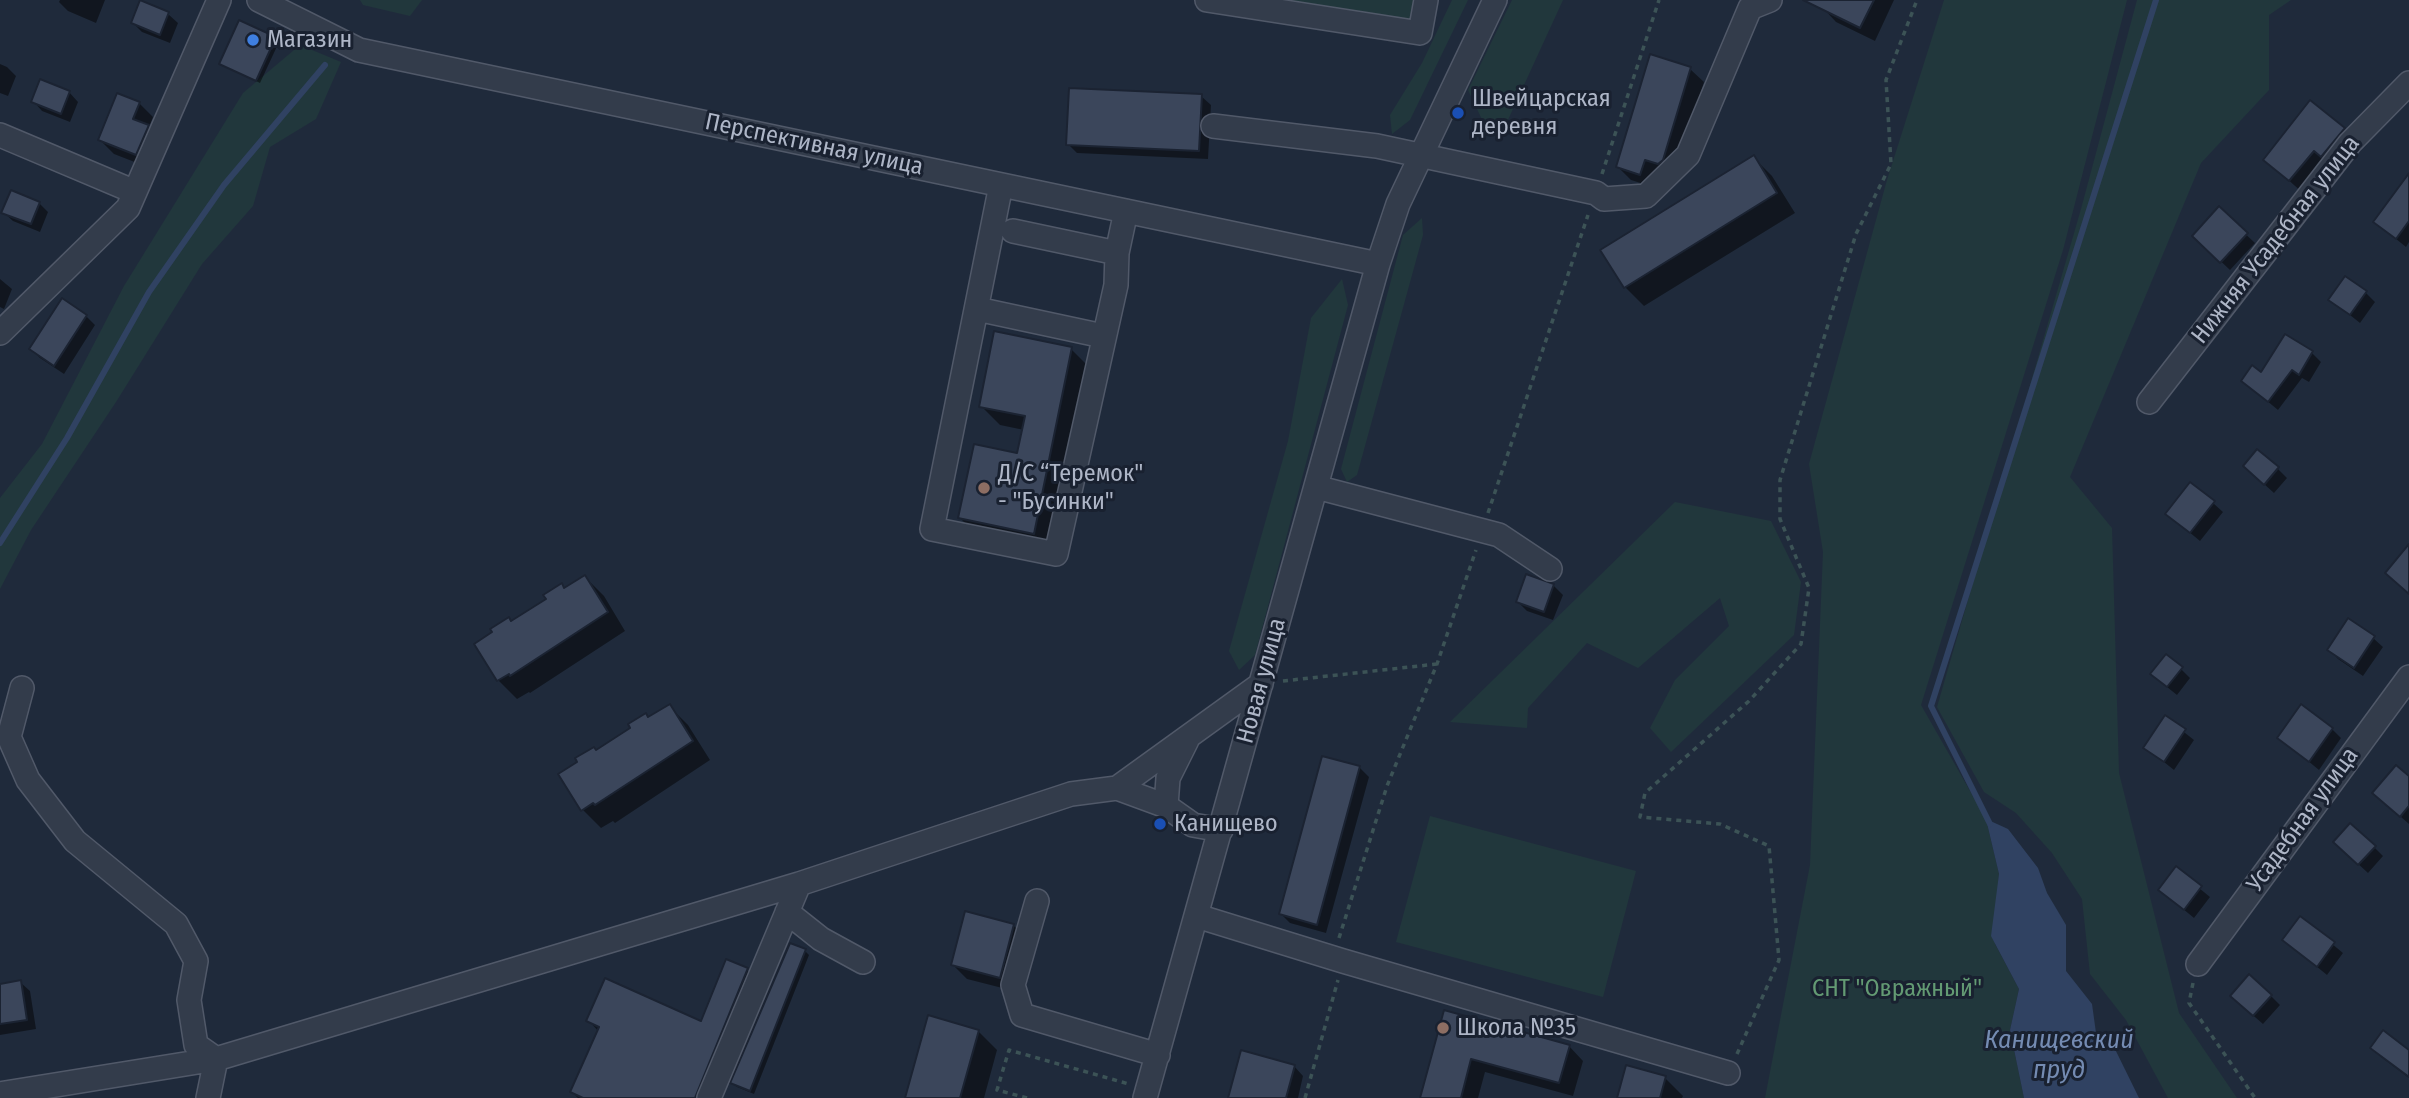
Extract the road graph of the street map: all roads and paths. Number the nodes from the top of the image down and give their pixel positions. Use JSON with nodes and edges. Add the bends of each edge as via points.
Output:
{"nodes":[{"id":1,"x":219,"y":0,"type":"edge"},
{"id":2,"x":259,"y":0,"type":"edge"},
{"id":3,"x":1207,"y":0,"type":"edge"},
{"id":4,"x":1426,"y":0,"type":"edge"},
{"id":5,"x":1495,"y":0,"type":"edge"},
{"id":6,"x":1770,"y":0,"type":"edge"},
{"id":7,"x":1917,"y":0,"type":"edge"},
{"id":8,"x":2409,"y":83,"type":"edge"},
{"id":9,"x":1213,"y":126,"type":"dead end"},
{"id":10,"x":0,"y":135,"type":"edge"},
{"id":11,"x":1421,"y":154,"type":"junction"},
{"id":12,"x":1001,"y":185,"type":"junction"},
{"id":13,"x":135,"y":192,"type":"junction"},
{"id":14,"x":1126,"y":211,"type":"junction"},
{"id":15,"x":1013,"y":232,"type":"dead end"},
{"id":16,"x":1117,"y":253,"type":"junction"},
{"id":17,"x":1378,"y":264,"type":"junction"},
{"id":18,"x":977,"y":309,"type":"junction"},
{"id":19,"x":0,"y":332,"type":"edge"},
{"id":20,"x":1103,"y":337,"type":"junction"},
{"id":21,"x":2149,"y":402,"type":"dead end"},
{"id":22,"x":1316,"y":487,"type":"junction"},
{"id":23,"x":1550,"y":569,"type":"dead end"},
{"id":24,"x":1437,"y":664,"type":"dead end"},
{"id":25,"x":2409,"y":677,"type":"edge"},
{"id":26,"x":1261,"y":684,"type":"junction"},
{"id":27,"x":22,"y":688,"type":"dead end"},
{"id":28,"x":1189,"y":737,"type":"junction"},
{"id":29,"x":1117,"y":788,"type":"junction"},
{"id":30,"x":1166,"y":806,"type":"junction"},
{"id":31,"x":1221,"y":830,"type":"junction"},
{"id":32,"x":799,"y":884,"type":"junction"},
{"id":33,"x":1037,"y":901,"type":"dead end"},
{"id":34,"x":787,"y":912,"type":"junction"},
{"id":35,"x":1197,"y":916,"type":"junction"},
{"id":36,"x":863,"y":962,"type":"dead end"},
{"id":37,"x":2198,"y":964,"type":"joint"},
{"id":38,"x":1158,"y":1055,"type":"junction"},
{"id":39,"x":216,"y":1059,"type":"junction"},
{"id":40,"x":1728,"y":1073,"type":"joint"},
{"id":41,"x":1140,"y":1092,"type":"edge"},
{"id":42,"x":0,"y":1094,"type":"edge"},
{"id":43,"x":208,"y":1098,"type":"edge"},
{"id":44,"x":709,"y":1098,"type":"edge"},
{"id":45,"x":1027,"y":1098,"type":"edge"},
{"id":46,"x":2255,"y":1098,"type":"edge"}],
"edges":[{"from":1,"to":13,"type":"street"},
{"from":2,"to":12,"type":"street","name":"Перспективная улица","via":[[359,50]]},
{"from":3,"to":4,"type":"street","via":[[1420,33]]},
{"from":5,"to":11,"type":"street","name":"Новая улица"},
{"from":6,"to":11,"type":"street","via":[[1751,8],[1688,155],[1646,196],[1604,199],[1596,193]]},
{"from":7,"to":40,"type":"path","via":[[1886,80],[1891,164],[1856,234],[1780,480],[1780,519],[1809,588],[1801,644],[1749,701],[1645,793],[1640,817],[1720,824],[1769,846],[1779,960]]},
{"from":8,"to":21,"type":"street","name":"Нижняя Усадебная улица","via":[[2350,143]]},
{"from":9,"to":11,"type":"street"},
{"from":10,"to":13,"type":"street"},
{"from":11,"to":17,"type":"street","name":"Новая улица"},
{"from":12,"to":14,"type":"street","name":"Перспективная улица"},
{"from":12,"to":18,"type":"street"},
{"from":13,"to":19,"type":"street","via":[[128,208]]},
{"from":14,"to":16,"type":"street"},
{"from":14,"to":17,"type":"street","name":"Перспективная улица"},
{"from":15,"to":16,"type":"street"},
{"from":16,"to":20,"type":"street","via":[[1116,285]]},
{"from":17,"to":22,"type":"street","name":"Новая улица"},
{"from":18,"to":20,"type":"street"},
{"from":18,"to":20,"type":"street","via":[[932,529],[1056,554]]},
{"from":22,"to":23,"type":"street","via":[[1499,535]]},
{"from":22,"to":26,"type":"street","name":"Новая улица"},
{"from":24,"to":26,"type":"path"},
{"from":25,"to":37,"type":"street","name":"Усадебная улица"},
{"from":26,"to":28,"type":"street"},
{"from":26,"to":31,"type":"street","name":"Новая улица"},
{"from":27,"to":39,"type":"street","via":[[9,737],[28,780],[75,841],[176,924],[196,961],[189,1000],[196,1045]]},
{"from":28,"to":29,"type":"street"},
{"from":28,"to":30,"type":"street","via":[[1168,779]]},
{"from":29,"to":30,"type":"street"},
{"from":29,"to":32,"type":"street","via":[[1071,794]]},
{"from":30,"to":31,"type":"street","via":[[1193,825]]},
{"from":31,"to":35,"type":"street","name":"Новая улица"},
{"from":32,"to":34,"type":"street"},
{"from":32,"to":39,"type":"street"},
{"from":33,"to":38,"type":"street","via":[[1013,985],[1022,1015]]},
{"from":34,"to":36,"type":"street","via":[[821,939]]},
{"from":34,"to":44,"type":"street"},
{"from":35,"to":38,"type":"street","name":"Новая улица"},
{"from":35,"to":40,"type":"street"},
{"from":37,"to":46,"type":"path","via":[[2189,1003]]},
{"from":38,"to":41,"type":"street","name":"Новая улица"},
{"from":39,"to":42,"type":"street"},
{"from":39,"to":43,"type":"street"},
{"from":41,"to":45,"type":"path","via":[[1009,1050],[997,1090]]}]}
